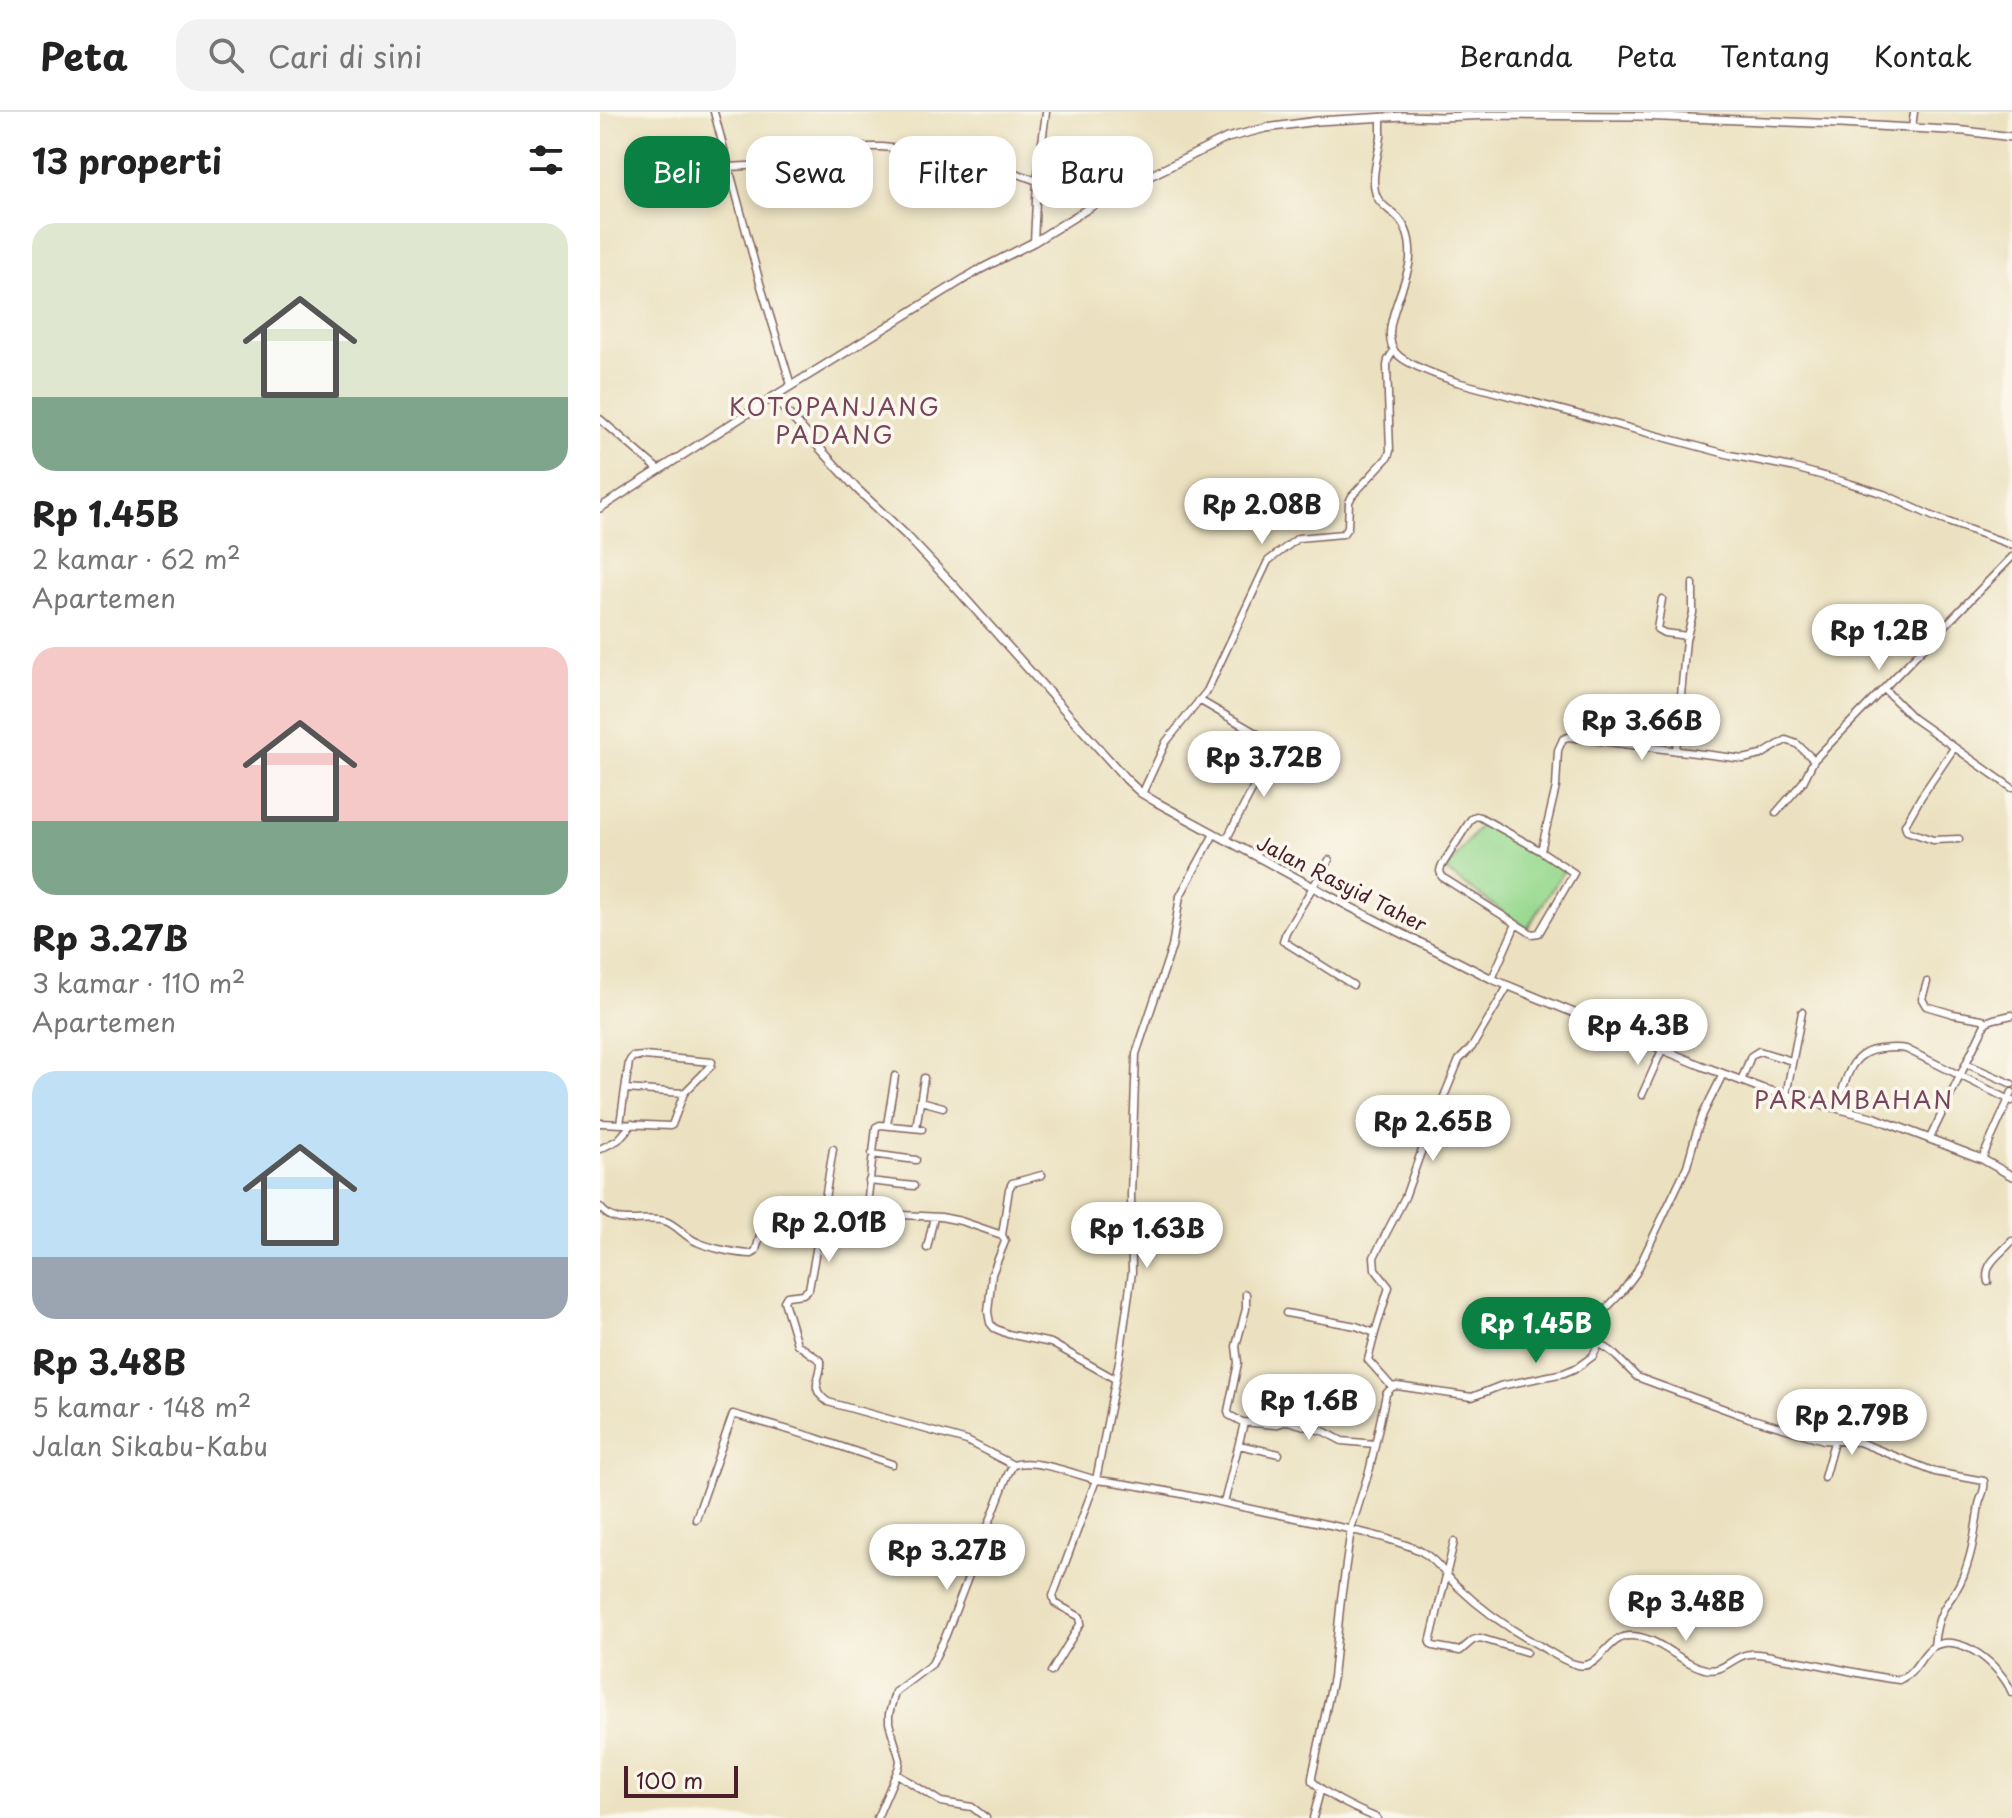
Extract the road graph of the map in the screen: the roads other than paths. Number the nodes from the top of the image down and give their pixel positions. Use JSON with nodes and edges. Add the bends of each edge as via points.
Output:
{"nodes":[{"id":1,"x":714,"y":112,"type":"edge"},
{"id":2,"x":1046,"y":112,"type":"edge"},
{"id":3,"x":1914,"y":112,"type":"edge"},
{"id":4,"x":1404,"y":114,"type":"edge"},
{"id":5,"x":1561,"y":114,"type":"edge"},
{"id":6,"x":1639,"y":114,"type":"edge"},
{"id":7,"x":1381,"y":117,"type":"junction"},
{"id":8,"x":1912,"y":128,"type":"junction"},
{"id":9,"x":721,"y":136,"type":"edge"},
{"id":10,"x":1043,"y":136,"type":"edge"},
{"id":11,"x":2012,"y":137,"type":"edge"},
{"id":12,"x":730,"y":167,"type":"edge"},
{"id":13,"x":730,"y":171,"type":"edge"},
{"id":14,"x":1032,"y":179,"type":"edge"},
{"id":15,"x":1036,"y":208,"type":"edge"},
{"id":16,"x":1034,"y":242,"type":"junction"},
{"id":17,"x":1394,"y":350,"type":"junction"},
{"id":18,"x":791,"y":385,"type":"junction"},
{"id":19,"x":773,"y":397,"type":"junction"},
{"id":20,"x":600,"y":419,"type":"edge"},
{"id":21,"x":659,"y":470,"type":"junction"},
{"id":22,"x":600,"y":508,"type":"edge"},
{"id":23,"x":2012,"y":545,"type":"edge"},
{"id":24,"x":2012,"y":557,"type":"edge"},
{"id":25,"x":1693,"y":584,"type":"dead end"},
{"id":26,"x":1662,"y":599,"type":"dead end"},
{"id":27,"x":1687,"y":636,"type":"junction"},
{"id":28,"x":1884,"y":689,"type":"junction"},
{"id":29,"x":1199,"y":700,"type":"junction"},
{"id":30,"x":1276,"y":745,"type":"junction"},
{"id":31,"x":1954,"y":748,"type":"junction"},
{"id":32,"x":1676,"y":751,"type":"junction"},
{"id":33,"x":1814,"y":760,"type":"junction"},
{"id":34,"x":1320,"y":770,"type":"dead end"},
{"id":35,"x":2012,"y":788,"type":"edge"},
{"id":36,"x":1142,"y":794,"type":"junction"},
{"id":37,"x":1776,"y":813,"type":"dead end"},
{"id":38,"x":1214,"y":834,"type":"junction"},
{"id":39,"x":1959,"y":839,"type":"dead end"},
{"id":40,"x":1226,"y":840,"type":"junction"},
{"id":41,"x":1541,"y":851,"type":"junction"},
{"id":42,"x":1329,"y":860,"type":"dead end"},
{"id":43,"x":1314,"y":888,"type":"junction"},
{"id":44,"x":1516,"y":924,"type":"junction"},
{"id":45,"x":1492,"y":979,"type":"junction"},
{"id":46,"x":1927,"y":982,"type":"dead end"},
{"id":47,"x":1353,"y":985,"type":"dead end"},
{"id":48,"x":1508,"y":986,"type":"junction"},
{"id":49,"x":1802,"y":1012,"type":"dead end"},
{"id":50,"x":2012,"y":1015,"type":"edge"},
{"id":51,"x":1986,"y":1022,"type":"junction"},
{"id":52,"x":1662,"y":1050,"type":"junction"},
{"id":53,"x":1792,"y":1061,"type":"junction"},
{"id":54,"x":1967,"y":1064,"type":"junction"},
{"id":55,"x":1723,"y":1074,"type":"junction"},
{"id":56,"x":895,"y":1076,"type":"dead end"},
{"id":57,"x":1960,"y":1077,"type":"junction"},
{"id":58,"x":924,"y":1078,"type":"dead end"},
{"id":59,"x":1741,"y":1081,"type":"junction"},
{"id":60,"x":2012,"y":1084,"type":"edge"},
{"id":61,"x":625,"y":1089,"type":"junction"},
{"id":62,"x":2012,"y":1092,"type":"edge"},
{"id":63,"x":684,"y":1093,"type":"junction"},
{"id":64,"x":1642,"y":1095,"type":"dead end"},
{"id":65,"x":1786,"y":1095,"type":"junction"},
{"id":66,"x":2010,"y":1100,"type":"edge"},
{"id":67,"x":921,"y":1101,"type":"junction"},
{"id":68,"x":943,"y":1107,"type":"dead end"},
{"id":69,"x":1837,"y":1107,"type":"junction"},
{"id":70,"x":600,"y":1123,"type":"edge"},
{"id":71,"x":620,"y":1124,"type":"junction"},
{"id":72,"x":632,"y":1124,"type":"junction"},
{"id":73,"x":887,"y":1125,"type":"junction"},
{"id":74,"x":1930,"y":1138,"type":"junction"},
{"id":75,"x":600,"y":1149,"type":"edge"},
{"id":76,"x":833,"y":1149,"type":"dead end"},
{"id":77,"x":872,"y":1154,"type":"junction"},
{"id":78,"x":1982,"y":1159,"type":"junction"},
{"id":79,"x":916,"y":1160,"type":"dead end"},
{"id":80,"x":1042,"y":1175,"type":"dead end"},
{"id":81,"x":2012,"y":1176,"type":"edge"},
{"id":82,"x":869,"y":1181,"type":"junction"},
{"id":83,"x":914,"y":1186,"type":"dead end"},
{"id":84,"x":600,"y":1207,"type":"edge"},
{"id":85,"x":823,"y":1211,"type":"junction"},
{"id":86,"x":866,"y":1214,"type":"junction"},
{"id":87,"x":934,"y":1217,"type":"junction"},
{"id":88,"x":1002,"y":1235,"type":"junction"},
{"id":89,"x":2012,"y":1241,"type":"edge"},
{"id":90,"x":927,"y":1248,"type":"dead end"},
{"id":91,"x":1988,"y":1282,"type":"dead end"},
{"id":92,"x":1246,"y":1294,"type":"dead end"},
{"id":93,"x":1286,"y":1313,"type":"dead end"},
{"id":94,"x":1375,"y":1333,"type":"junction"},
{"id":95,"x":1599,"y":1343,"type":"junction"},
{"id":96,"x":1115,"y":1379,"type":"junction"},
{"id":97,"x":1392,"y":1387,"type":"junction"},
{"id":98,"x":1243,"y":1422,"type":"junction"},
{"id":99,"x":1834,"y":1442,"type":"junction"},
{"id":100,"x":1375,"y":1444,"type":"junction"},
{"id":101,"x":1239,"y":1445,"type":"junction"},
{"id":102,"x":1279,"y":1454,"type":"dead end"},
{"id":103,"x":892,"y":1464,"type":"dead end"},
{"id":104,"x":1013,"y":1465,"type":"junction"},
{"id":105,"x":1824,"y":1478,"type":"dead end"},
{"id":106,"x":1096,"y":1480,"type":"junction"},
{"id":107,"x":1224,"y":1503,"type":"junction"},
{"id":108,"x":696,"y":1519,"type":"dead end"},
{"id":109,"x":1351,"y":1529,"type":"junction"},
{"id":110,"x":1454,"y":1542,"type":"dead end"},
{"id":111,"x":1447,"y":1576,"type":"junction"},
{"id":112,"x":1934,"y":1647,"type":"junction"},
{"id":113,"x":1526,"y":1652,"type":"dead end"},
{"id":114,"x":1051,"y":1672,"type":"dead end"},
{"id":115,"x":2012,"y":1693,"type":"edge"},
{"id":116,"x":897,"y":1774,"type":"junction"},
{"id":117,"x":1321,"y":1788,"type":"junction"},
{"id":118,"x":877,"y":1818,"type":"edge"},
{"id":119,"x":986,"y":1818,"type":"edge"},
{"id":120,"x":1313,"y":1818,"type":"edge"},
{"id":121,"x":1377,"y":1818,"type":"edge"}],
"edges":[{"from":1,"to":9,"type":"street"},
{"from":2,"to":10,"type":"street"},
{"from":3,"to":8,"type":"street"},
{"from":4,"to":5,"type":"street"},
{"from":4,"to":7,"type":"street"},
{"from":5,"to":6,"type":"street"},
{"from":6,"to":8,"type":"street"},
{"from":7,"to":16,"type":"street","via":[[1279,126],[1227,138],[1117,192]]},
{"from":7,"to":17,"type":"street","via":[[1374,185],[1377,198],[1404,225],[1411,257],[1392,320]]},
{"from":8,"to":11,"type":"street"},
{"from":12,"to":14,"type":"street","via":[[798,163],[820,173],[851,177],[857,148],[882,147],[989,163]]},
{"from":13,"to":18,"type":"street"},
{"from":15,"to":16,"type":"street"},
{"from":16,"to":18,"type":"street"},
{"from":17,"to":23,"type":"street","via":[[1457,382],[1842,481]]},
{"from":17,"to":29,"type":"street","via":[[1387,366],[1390,454],[1352,496],[1343,534],[1298,538],[1268,561]]},
{"from":18,"to":19,"type":"street"},
{"from":19,"to":21,"type":"street"},
{"from":19,"to":36,"type":"street","name":"Jalan Rasyid Taher"},
{"from":20,"to":21,"type":"street"},
{"from":21,"to":22,"type":"street"},
{"from":24,"to":28,"type":"street"},
{"from":25,"to":27,"type":"street"},
{"from":26,"to":27,"type":"street","via":[[1657,629]]},
{"from":27,"to":32,"type":"street"},
{"from":28,"to":31,"type":"street"},
{"from":28,"to":33,"type":"street"},
{"from":29,"to":30,"type":"street"},
{"from":29,"to":36,"type":"street","via":[[1166,742]]},
{"from":30,"to":34,"type":"street"},
{"from":30,"to":40,"type":"street"},
{"from":31,"to":35,"type":"street"},
{"from":31,"to":39,"type":"street","via":[[1905,829],[1933,840]]},
{"from":32,"to":33,"type":"street","via":[[1749,758],[1790,741]]},
{"from":32,"to":41,"type":"street","via":[[1563,739]]},
{"from":33,"to":37,"type":"street"},
{"from":36,"to":38,"type":"street","name":"Jalan Rasyid Taher"},
{"from":38,"to":40,"type":"street","name":"Jalan Rasyid Taher"},
{"from":38,"to":96,"type":"street","via":[[1180,896],[1172,947],[1136,1054],[1132,1272]]},
{"from":40,"to":43,"type":"street","name":"Jalan Rasyid Taher"},
{"from":41,"to":44,"type":"street","via":[[1573,874],[1539,933]]},
{"from":41,"to":44,"type":"street","via":[[1476,816],[1441,867],[1442,877]]},
{"from":42,"to":43,"type":"street"},
{"from":43,"to":45,"type":"street","name":"Jalan Rasyid Taher"},
{"from":43,"to":47,"type":"street","via":[[1283,941]]},
{"from":44,"to":45,"type":"street"},
{"from":45,"to":48,"type":"street","name":"Jalan Rasyid Taher"},
{"from":46,"to":51,"type":"street","via":[[1922,999],[1926,1006]]},
{"from":48,"to":52,"type":"street","name":"Jalan Rasyid Taher"},
{"from":48,"to":94,"type":"street","via":[[1459,1060],[1407,1191],[1374,1257],[1375,1269],[1389,1287]]},
{"from":49,"to":53,"type":"street"},
{"from":50,"to":51,"type":"street"},
{"from":51,"to":54,"type":"street"},
{"from":52,"to":55,"type":"street","name":"Jalan Rasyid Taher"},
{"from":52,"to":64,"type":"street"},
{"from":53,"to":59,"type":"street","via":[[1759,1051],[1751,1056]]},
{"from":53,"to":65,"type":"street"},
{"from":54,"to":57,"type":"street"},
{"from":54,"to":60,"type":"street"},
{"from":55,"to":59,"type":"street","name":"Jalan Rasyid Taher"},
{"from":55,"to":95,"type":"street","via":[[1636,1273],[1597,1323]]},
{"from":56,"to":73,"type":"street"},
{"from":57,"to":66,"type":"street"},
{"from":57,"to":69,"type":"street","via":[[1902,1048],[1874,1049],[1852,1064]]},
{"from":57,"to":74,"type":"street"},
{"from":58,"to":67,"type":"street"},
{"from":59,"to":65,"type":"street","name":"Jalan Rasyid Taher"},
{"from":61,"to":63,"type":"street"},
{"from":61,"to":63,"type":"street","via":[[632,1057],[712,1062]]},
{"from":61,"to":71,"type":"street"},
{"from":62,"to":66,"type":"street"},
{"from":63,"to":72,"type":"street","via":[[672,1125]]},
{"from":65,"to":69,"type":"street","name":"Jalan Rasyid Taher"},
{"from":66,"to":78,"type":"street"},
{"from":67,"to":68,"type":"street"},
{"from":67,"to":73,"type":"street","via":[[919,1129]]},
{"from":69,"to":74,"type":"street","name":"Jalan Rasyid Taher"},
{"from":70,"to":71,"type":"street"},
{"from":71,"to":72,"type":"street"},
{"from":72,"to":75,"type":"street"},
{"from":73,"to":77,"type":"street","via":[[876,1127]]},
{"from":74,"to":78,"type":"street","name":"Jalan Rasyid Taher"},
{"from":76,"to":85,"type":"street"},
{"from":77,"to":79,"type":"street"},
{"from":77,"to":82,"type":"street"},
{"from":78,"to":81,"type":"street","name":"Jalan Rasyid Taher"},
{"from":80,"to":88,"type":"street","via":[[1012,1183]]},
{"from":82,"to":83,"type":"street"},
{"from":82,"to":86,"type":"street"},
{"from":84,"to":85,"type":"street","via":[[616,1219],[663,1221],[695,1241],[748,1254],[756,1250],[768,1207]]},
{"from":85,"to":86,"type":"street"},
{"from":85,"to":104,"type":"street","via":[[809,1289],[784,1301],[797,1344],[821,1361],[819,1393],[828,1402],[967,1441]]},
{"from":86,"to":87,"type":"street"},
{"from":87,"to":88,"type":"street"},
{"from":87,"to":90,"type":"street"},
{"from":88,"to":96,"type":"street","via":[[1005,1241],[991,1282],[990,1323],[1008,1334],[1051,1343]]},
{"from":89,"to":91,"type":"street","via":[[1988,1266]]},
{"from":92,"to":98,"type":"street","via":[[1228,1411]]},
{"from":93,"to":94,"type":"street"},
{"from":94,"to":97,"type":"street","via":[[1368,1360]]},
{"from":95,"to":97,"type":"street","via":[[1593,1356],[1578,1367],[1479,1395]]},
{"from":95,"to":99,"type":"street","via":[[1637,1377]]},
{"from":96,"to":106,"type":"street"},
{"from":97,"to":100,"type":"street"},
{"from":98,"to":100,"type":"street","via":[[1288,1421],[1342,1441]]},
{"from":98,"to":101,"type":"street"},
{"from":99,"to":105,"type":"street"},
{"from":99,"to":112,"type":"street","via":[[1859,1442],[1935,1472],[1986,1483],[1969,1560],[1942,1611]]},
{"from":100,"to":109,"type":"street"},
{"from":101,"to":102,"type":"street"},
{"from":101,"to":107,"type":"street"},
{"from":103,"to":108,"type":"street","via":[[733,1414]]},
{"from":104,"to":106,"type":"street","via":[[1039,1465]]},
{"from":104,"to":116,"type":"street","via":[[932,1664],[895,1692],[889,1723],[900,1760]]},
{"from":106,"to":107,"type":"street"},
{"from":106,"to":114,"type":"street","via":[[1053,1596],[1081,1623]]},
{"from":107,"to":109,"type":"street"},
{"from":109,"to":111,"type":"street","via":[[1420,1551]]},
{"from":109,"to":117,"type":"street","via":[[1333,1677],[1312,1777]]},
{"from":110,"to":111,"type":"street"},
{"from":111,"to":112,"type":"street","via":[[1504,1625],[1582,1666],[1628,1636],[1705,1669],[1725,1667],[1750,1654],[1899,1680]]},
{"from":111,"to":113,"type":"street","via":[[1432,1645],[1460,1651],[1480,1638]]},
{"from":112,"to":115,"type":"street","via":[[1953,1643],[1982,1655]]},
{"from":116,"to":118,"type":"street"},
{"from":116,"to":119,"type":"street","via":[[941,1802],[972,1807]]},
{"from":117,"to":120,"type":"street"},
{"from":117,"to":121,"type":"street"}]}
